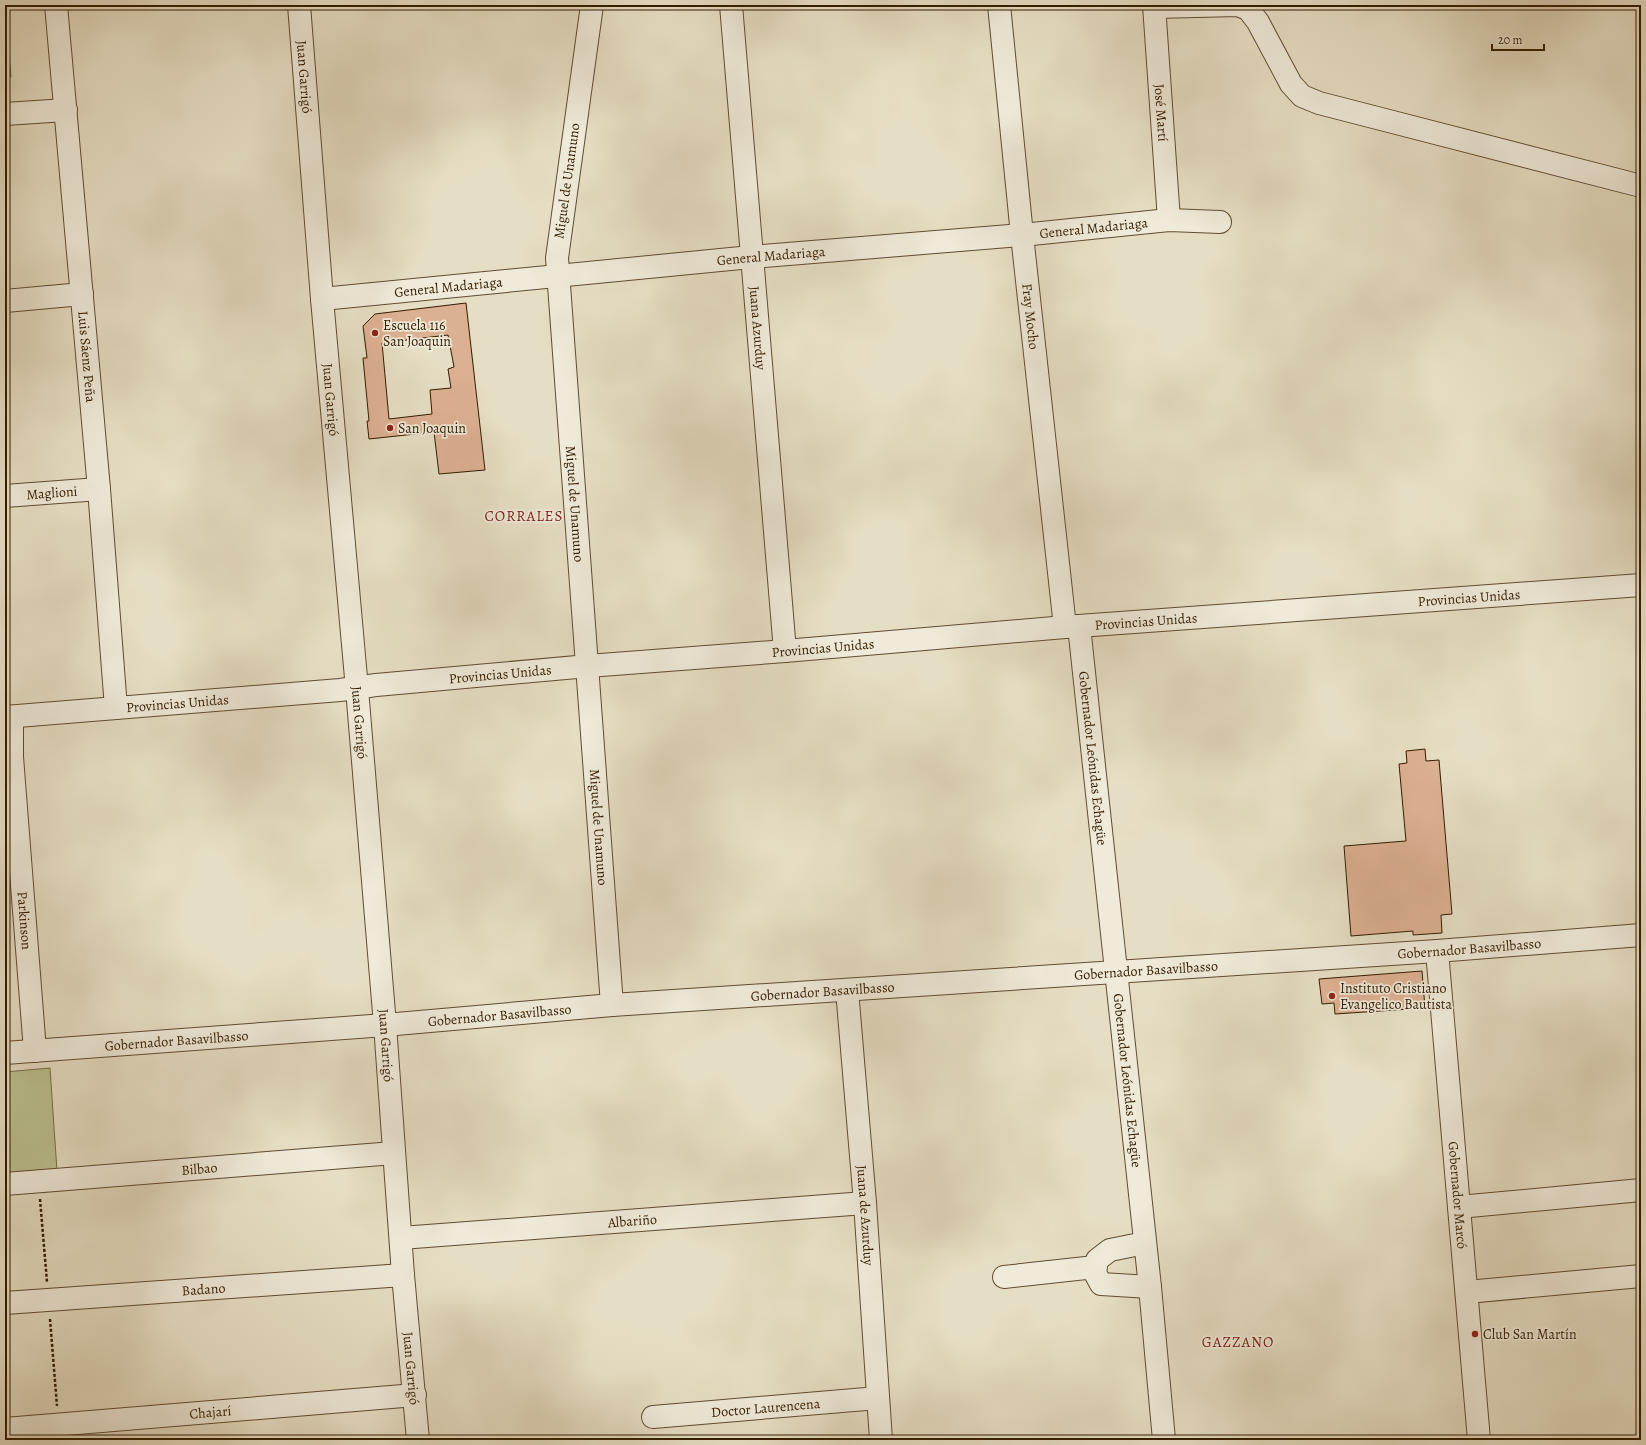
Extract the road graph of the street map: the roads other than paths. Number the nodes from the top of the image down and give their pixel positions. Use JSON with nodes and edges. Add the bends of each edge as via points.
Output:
{"nodes":[{"id":1,"x":56,"y":5,"type":"edge"},
{"id":2,"x":299,"y":5,"type":"edge"},
{"id":3,"x":592,"y":5,"type":"edge"},
{"id":4,"x":730,"y":5,"type":"edge"},
{"id":5,"x":999,"y":5,"type":"edge"},
{"id":6,"x":1154,"y":6,"type":"edge"},
{"id":7,"x":66,"y":110,"type":"junction"},
{"id":8,"x":5,"y":114,"type":"edge"},
{"id":9,"x":1641,"y":186,"type":"edge"},
{"id":10,"x":1169,"y":220,"type":"junction"},
{"id":11,"x":1220,"y":222,"type":"dead end"},
{"id":12,"x":1022,"y":235,"type":"junction"},
{"id":13,"x":751,"y":257,"type":"junction"},
{"id":14,"x":557,"y":276,"type":"junction"},
{"id":15,"x":82,"y":294,"type":"junction"},
{"id":16,"x":322,"y":299,"type":"junction"},
{"id":17,"x":5,"y":301,"type":"edge"},
{"id":18,"x":99,"y":489,"type":"junction"},
{"id":19,"x":5,"y":496,"type":"edge"},
{"id":20,"x":1641,"y":585,"type":"edge"},
{"id":21,"x":1072,"y":626,"type":"junction"},
{"id":22,"x":785,"y":651,"type":"junction"},
{"id":23,"x":588,"y":666,"type":"junction"},
{"id":24,"x":358,"y":689,"type":"junction"},
{"id":25,"x":116,"y":708,"type":"junction"},
{"id":26,"x":8,"y":717,"type":"edge"},
{"id":27,"x":1641,"y":935,"type":"edge"},
{"id":28,"x":1436,"y":951,"type":"junction"},
{"id":29,"x":1116,"y":972,"type":"junction"},
{"id":30,"x":847,"y":990,"type":"junction"},
{"id":31,"x":612,"y":1005,"type":"junction"},
{"id":32,"x":385,"y":1025,"type":"junction"},
{"id":33,"x":35,"y":1051,"type":"junction"},
{"id":34,"x":5,"y":1053,"type":"edge"},
{"id":35,"x":394,"y":1152,"type":"junction"},
{"id":36,"x":5,"y":1184,"type":"edge"},
{"id":37,"x":1641,"y":1190,"type":"edge"},
{"id":38,"x":865,"y":1203,"type":"junction"},
{"id":39,"x":1459,"y":1207,"type":"junction"},
{"id":40,"x":401,"y":1238,"type":"junction"},
{"id":41,"x":1145,"y":1243,"type":"junction"},
{"id":42,"x":1096,"y":1267,"type":"junction"},
{"id":43,"x":403,"y":1275,"type":"junction"},
{"id":44,"x":1641,"y":1276,"type":"edge"},
{"id":45,"x":1004,"y":1277,"type":"dead end"},
{"id":46,"x":1150,"y":1287,"type":"junction"},
{"id":47,"x":1467,"y":1292,"type":"junction"},
{"id":48,"x":5,"y":1303,"type":"edge"},
{"id":49,"x":415,"y":1395,"type":"junction"},
{"id":50,"x":878,"y":1398,"type":"junction"},
{"id":51,"x":653,"y":1417,"type":"dead end"},
{"id":52,"x":5,"y":1429,"type":"edge"},
{"id":53,"x":418,"y":1440,"type":"edge"},
{"id":54,"x":881,"y":1440,"type":"edge"},
{"id":55,"x":1164,"y":1440,"type":"edge"},
{"id":56,"x":1479,"y":1440,"type":"edge"}],
"edges":[{"from":1,"to":7,"type":"street","name":"Luis Sáenz Peña"},
{"from":2,"to":16,"type":"street","name":"Juan Garrigó"},
{"from":3,"to":14,"type":"street","name":"Miguel de Unamuno","via":[[558,244]]},
{"from":4,"to":13,"type":"street","name":"Juana Azurduy"},
{"from":5,"to":12,"type":"street","name":"Fray Mocho"},
{"from":6,"to":9,"type":"street","via":[[1238,5],[1248,9],[1258,22],[1291,84],[1302,96],[1319,103]]},
{"from":6,"to":10,"type":"street","name":"José Martí"},
{"from":7,"to":8,"type":"street"},
{"from":7,"to":15,"type":"street","name":"Luis Sáenz Peña"},
{"from":10,"to":11,"type":"street","name":"General Madariaga"},
{"from":10,"to":12,"type":"street","name":"General Madariaga"},
{"from":12,"to":13,"type":"street","name":"General Madariaga"},
{"from":12,"to":21,"type":"street","name":"Fray Mocho"},
{"from":13,"to":14,"type":"street","name":"General Madariaga"},
{"from":13,"to":22,"type":"street","name":"Juana Azurduy"},
{"from":14,"to":16,"type":"street","name":"General Madariaga"},
{"from":14,"to":23,"type":"street","name":"Miguel de Unamuno"},
{"from":15,"to":17,"type":"street"},
{"from":15,"to":18,"type":"street","name":"Luis Sáenz Peña"},
{"from":16,"to":24,"type":"street","name":"Juan Garrigó"},
{"from":18,"to":19,"type":"street","name":"Maglioni"},
{"from":18,"to":25,"type":"street","name":"Luis Sáenz Peña"},
{"from":20,"to":21,"type":"street","name":"Provincias Unidas"},
{"from":21,"to":22,"type":"street","name":"Provincias Unidas"},
{"from":21,"to":29,"type":"street","name":"Gobernador Leónidas Echagüe"},
{"from":22,"to":23,"type":"street","name":"Provincias Unidas"},
{"from":23,"to":24,"type":"street","name":"Provincias Unidas","via":[[384,684]]},
{"from":23,"to":31,"type":"street","name":"Miguel de Unamuno"},
{"from":24,"to":25,"type":"street","name":"Provincias Unidas"},
{"from":24,"to":32,"type":"street","name":"Juan Garrigó"},
{"from":25,"to":26,"type":"street","name":"Provincias Unidas"},
{"from":26,"to":33,"type":"street","name":"Parkinson"},
{"from":27,"to":28,"type":"street","name":"Gobernador Basavilbasso"},
{"from":28,"to":29,"type":"street","name":"Gobernador Basavilbasso"},
{"from":28,"to":39,"type":"street","name":"Gobernador Marcó"},
{"from":29,"to":30,"type":"street","name":"Gobernador Basavilbasso"},
{"from":29,"to":41,"type":"street","name":"Gobernador Leónidas Echagüe"},
{"from":30,"to":31,"type":"street","name":"Gobernador Basavilbasso"},
{"from":30,"to":38,"type":"street","name":"Juana de Azurduy"},
{"from":31,"to":32,"type":"street","name":"Gobernador Basavilbasso"},
{"from":32,"to":33,"type":"street","name":"Gobernador Basavilbasso"},
{"from":32,"to":35,"type":"street","name":"Juan Garrigó"},
{"from":33,"to":34,"type":"street","name":"Gobernador Basavilbasso"},
{"from":35,"to":36,"type":"street","name":"Bilbao"},
{"from":35,"to":40,"type":"street","name":"Juan Garrigó"},
{"from":37,"to":39,"type":"street"},
{"from":38,"to":40,"type":"street","name":"Albariño"},
{"from":38,"to":50,"type":"street","name":"Juana de Azurduy"},
{"from":39,"to":47,"type":"street","name":"Gobernador Marcó"},
{"from":40,"to":43,"type":"street","name":"Juan Garrigó"},
{"from":41,"to":42,"type":"street","via":[[1110,1250],[1097,1260]]},
{"from":41,"to":46,"type":"street","name":"Gobernador Leónidas Echagüe"},
{"from":42,"to":45,"type":"street"},
{"from":42,"to":46,"type":"street","via":[[1094,1273],[1101,1284]]},
{"from":43,"to":48,"type":"street","name":"Badano"},
{"from":43,"to":49,"type":"street","name":"Juan Garrigó"},
{"from":44,"to":47,"type":"street"},
{"from":46,"to":55,"type":"street","name":"Gobernador Leónidas Echagüe"},
{"from":47,"to":56,"type":"street","name":"Gobernador Marcó"},
{"from":49,"to":52,"type":"street","name":"Chajarí"},
{"from":49,"to":53,"type":"street","name":"Juan Garrigó"},
{"from":50,"to":51,"type":"street","name":"Doctor Laurencena"},
{"from":50,"to":54,"type":"street","name":"Juana de Azurduy"}]}
